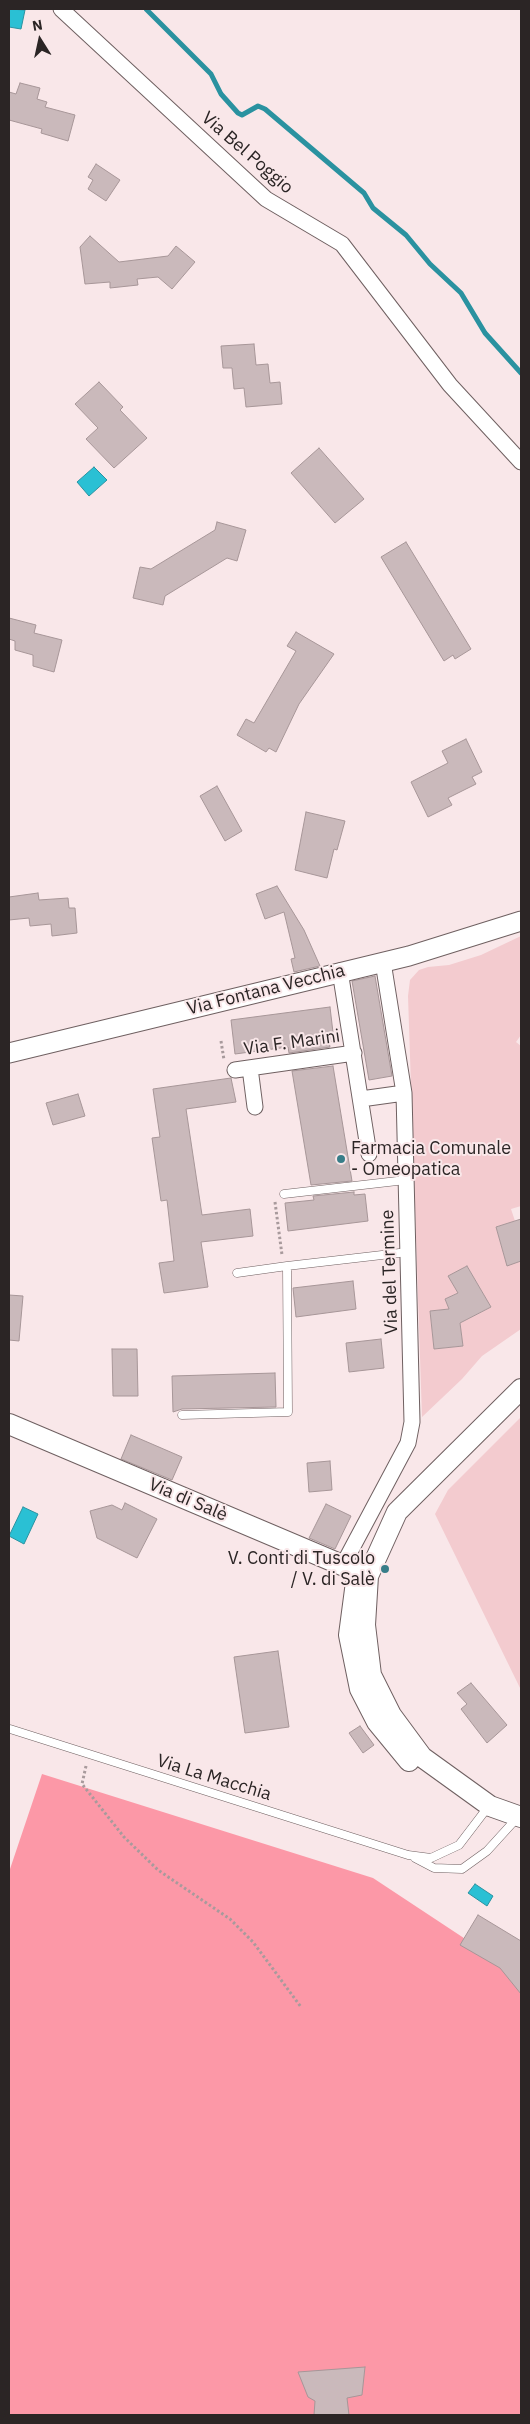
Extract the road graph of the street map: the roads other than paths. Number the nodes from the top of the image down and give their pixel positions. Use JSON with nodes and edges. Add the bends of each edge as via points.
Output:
{"nodes":[{"id":1,"x":61,"y":9,"type":"edge"},
{"id":2,"x":521,"y":462,"type":"edge"},
{"id":3,"x":521,"y":921,"type":"edge"},
{"id":4,"x":383,"y":962,"type":"junction"},
{"id":5,"x":340,"y":971,"type":"junction"},
{"id":6,"x":9,"y":1053,"type":"edge"},
{"id":7,"x":354,"y":1053,"type":"junction"},
{"id":8,"x":404,"y":1093,"type":"junction"},
{"id":9,"x":361,"y":1099,"type":"junction"},
{"id":10,"x":255,"y":1107,"type":"dead end"},
{"id":11,"x":369,"y":1154,"type":"dead end"},
{"id":12,"x":406,"y":1180,"type":"junction"},
{"id":13,"x":284,"y":1194,"type":"dead end"},
{"id":14,"x":408,"y":1252,"type":"junction"},
{"id":15,"x":287,"y":1266,"type":"junction"},
{"id":16,"x":237,"y":1273,"type":"dead end"},
{"id":17,"x":521,"y":1389,"type":"edge"},
{"id":18,"x":182,"y":1415,"type":"dead end"},
{"id":19,"x":9,"y":1424,"type":"edge"},
{"id":20,"x":356,"y":1571,"type":"junction"},
{"id":21,"x":10,"y":1729,"type":"dead end"},
{"id":22,"x":490,"y":1806,"type":"junction"},
{"id":23,"x":520,"y":1817,"type":"edge"},
{"id":24,"x":408,"y":1855,"type":"junction"}],
"edges":[{"from":1,"to":2,"type":"street","name":"Via Bel Poggio","via":[[266,199],[342,244],[450,385]]},
{"from":3,"to":4,"type":"street","name":"Via Fontana Vecchia"},
{"from":4,"to":5,"type":"street","name":"Via Fontana Vecchia"},
{"from":4,"to":8,"type":"street","name":"Via del Termine"},
{"from":5,"to":6,"type":"street","name":"Via Fontana Vecchia"},
{"from":5,"to":7,"type":"street"},
{"from":7,"to":9,"type":"street"},
{"from":7,"to":10,"type":"street","name":"Via F. Marini","via":[[242,1069]]},
{"from":8,"to":9,"type":"street"},
{"from":8,"to":12,"type":"street","name":"Via del Termine"},
{"from":9,"to":11,"type":"street"},
{"from":12,"to":13,"type":"lane"},
{"from":12,"to":14,"type":"street","name":"Via del Termine"},
{"from":14,"to":15,"type":"lane"},
{"from":14,"to":20,"type":"street","name":"Via del Termine","via":[[413,1406],[408,1443]]},
{"from":15,"to":16,"type":"lane"},
{"from":15,"to":18,"type":"lane","via":[[288,1412]]},
{"from":17,"to":20,"type":"main road","via":[[397,1512],[378,1534]]},
{"from":19,"to":20,"type":"main road","name":"Via di Salè"},
{"from":20,"to":22,"type":"main road","via":[[349,1635],[360,1689],[377,1722],[416,1769],[453,1793]]},
{"from":21,"to":24,"type":"lane","name":"Via La Macchia"},
{"from":22,"to":23,"type":"main road"},
{"from":22,"to":24,"type":"lane","name":"Via La Macchia","via":[[459,1845],[431,1858]]},
{"from":23,"to":24,"type":"lane","name":"Via La Macchia","via":[[487,1851],[462,1869],[434,1868]]}]}
